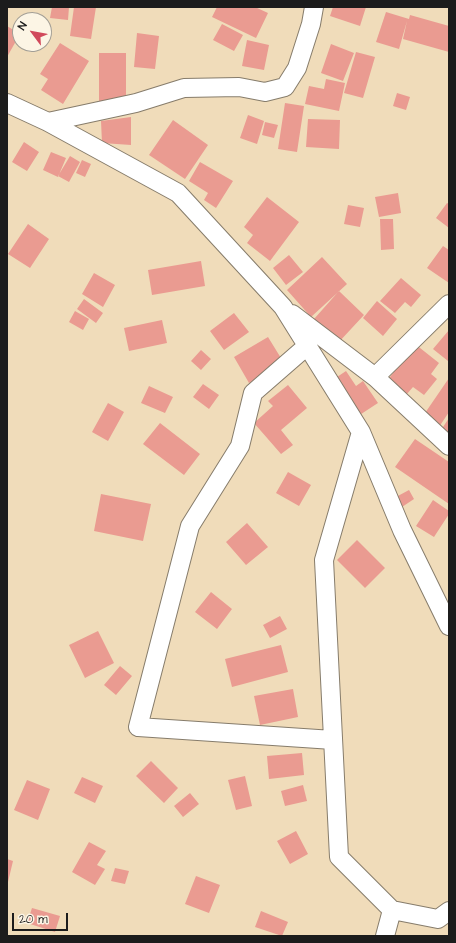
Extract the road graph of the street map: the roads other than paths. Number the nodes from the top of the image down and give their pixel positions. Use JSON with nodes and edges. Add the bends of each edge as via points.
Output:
{"nodes":[{"id":1,"x":314,"y":7,"type":"edge"},
{"id":2,"x":7,"y":103,"type":"edge"},
{"id":3,"x":48,"y":122,"type":"junction"},
{"id":4,"x":449,"y":304,"type":"edge"},
{"id":5,"x":283,"y":307,"type":"junction"},
{"id":6,"x":307,"y":346,"type":"junction"},
{"id":7,"x":374,"y":377,"type":"junction"},
{"id":8,"x":361,"y":432,"type":"junction"},
{"id":9,"x":449,"y":446,"type":"edge"},
{"id":10,"x":449,"y":626,"type":"edge"},
{"id":11,"x":333,"y":740,"type":"junction"},
{"id":12,"x":392,"y":910,"type":"junction"},
{"id":13,"x":449,"y":911,"type":"edge"},
{"id":14,"x":385,"y":936,"type":"edge"}],
"edges":[{"from":1,"to":3,"type":"street","via":[[297,68],[285,87],[265,92],[239,87],[184,88],[136,103]]},
{"from":2,"to":3,"type":"street"},
{"from":3,"to":5,"type":"street","via":[[178,194]]},
{"from":4,"to":7,"type":"street"},
{"from":5,"to":6,"type":"street"},
{"from":5,"to":7,"type":"street"},
{"from":6,"to":8,"type":"street"},
{"from":6,"to":11,"type":"street","via":[[253,393],[240,446],[190,526],[138,727]]},
{"from":7,"to":9,"type":"street"},
{"from":8,"to":10,"type":"street","via":[[402,530]]},
{"from":8,"to":11,"type":"street","via":[[324,560]]},
{"from":11,"to":12,"type":"street","via":[[339,856]]},
{"from":12,"to":13,"type":"street","via":[[438,919]]},
{"from":12,"to":14,"type":"street"}]}
